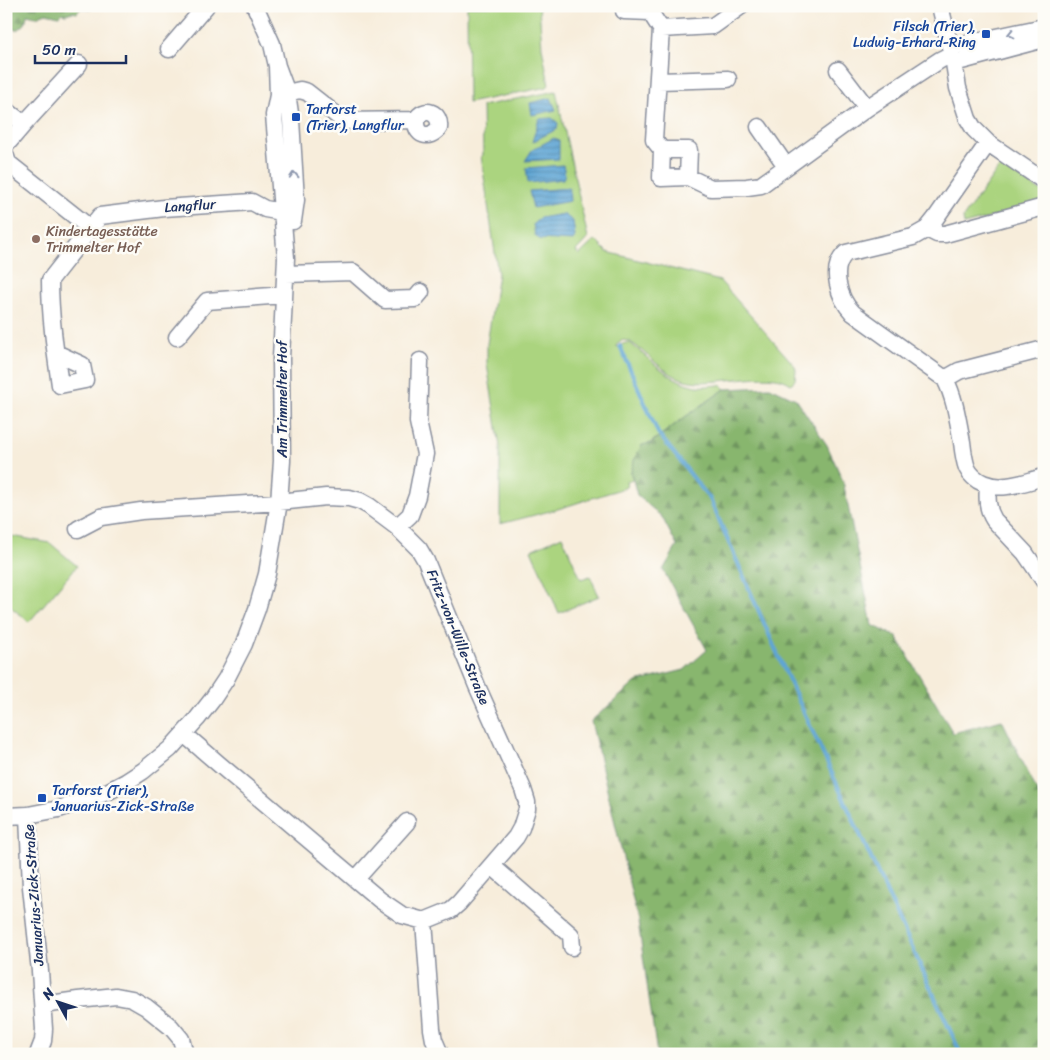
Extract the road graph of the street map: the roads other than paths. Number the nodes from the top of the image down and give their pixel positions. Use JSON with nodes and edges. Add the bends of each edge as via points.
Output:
{"nodes":[{"id":1,"x":206,"y":6,"type":"edge"},
{"id":2,"x":255,"y":6,"type":"edge"},
{"id":3,"x":624,"y":6,"type":"edge"},
{"id":4,"x":741,"y":6,"type":"edge"},
{"id":5,"x":940,"y":6,"type":"edge"},
{"id":6,"x":650,"y":9,"type":"edge"},
{"id":7,"x":1044,"y":27,"type":"edge"},
{"id":8,"x":661,"y":29,"type":"junction"},
{"id":9,"x":1044,"y":39,"type":"edge"},
{"id":10,"x":169,"y":50,"type":"dead end"},
{"id":11,"x":952,"y":55,"type":"junction"},
{"id":12,"x":79,"y":64,"type":"dead end"},
{"id":13,"x":838,"y":70,"type":"dead end"},
{"id":14,"x":728,"y":79,"type":"dead end"},
{"id":15,"x":658,"y":81,"type":"junction"},
{"id":16,"x":282,"y":94,"type":"junction"},
{"id":17,"x":867,"y":108,"type":"junction"},
{"id":18,"x":6,"y":110,"type":"edge"},
{"id":19,"x":416,"y":120,"type":"dead end"},
{"id":20,"x":24,"y":124,"type":"junction"},
{"id":21,"x":759,"y":127,"type":"dead end"},
{"id":22,"x":988,"y":143,"type":"junction"},
{"id":23,"x":6,"y":145,"type":"edge"},
{"id":24,"x":662,"y":150,"type":"junction"},
{"id":25,"x":6,"y":157,"type":"edge"},
{"id":26,"x":786,"y":166,"type":"junction"},
{"id":27,"x":688,"y":178,"type":"junction"},
{"id":28,"x":1044,"y":181,"type":"edge"},
{"id":29,"x":1044,"y":207,"type":"edge"},
{"id":30,"x":288,"y":212,"type":"junction"},
{"id":31,"x":90,"y":228,"type":"junction"},
{"id":32,"x":927,"y":229,"type":"junction"},
{"id":33,"x":286,"y":266,"type":"junction"},
{"id":34,"x":421,"y":292,"type":"dead end"},
{"id":35,"x":284,"y":295,"type":"junction"},
{"id":36,"x":177,"y":337,"type":"dead end"},
{"id":37,"x":1044,"y":349,"type":"edge"},
{"id":38,"x":56,"y":353,"type":"dead end"},
{"id":39,"x":420,"y":360,"type":"dead end"},
{"id":40,"x":945,"y":379,"type":"junction"},
{"id":41,"x":1044,"y":477,"type":"edge"},
{"id":42,"x":988,"y":486,"type":"junction"},
{"id":43,"x":279,"y":502,"type":"junction"},
{"id":44,"x":397,"y":527,"type":"junction"},
{"id":45,"x":78,"y":529,"type":"dead end"},
{"id":46,"x":1044,"y":581,"type":"edge"},
{"id":47,"x":184,"y":734,"type":"junction"},
{"id":48,"x":6,"y":816,"type":"edge"},
{"id":49,"x":28,"y":816,"type":"junction"},
{"id":50,"x":407,"y":822,"type":"dead end"},
{"id":51,"x":492,"y":866,"type":"junction"},
{"id":52,"x":356,"y":879,"type":"junction"},
{"id":53,"x":424,"y":921,"type":"junction"},
{"id":54,"x":572,"y":947,"type":"dead end"},
{"id":55,"x":43,"y":1005,"type":"junction"},
{"id":56,"x":38,"y":1054,"type":"edge"},
{"id":57,"x":185,"y":1054,"type":"edge"},
{"id":58,"x":440,"y":1054,"type":"edge"}],
"edges":[{"from":1,"to":10,"type":"street"},
{"from":2,"to":16,"type":"street","name":"Am Trimmelter Hof","via":[[272,44]]},
{"from":3,"to":6,"type":"street","via":[[624,11]]},
{"from":4,"to":8,"type":"street","via":[[713,26]]},
{"from":5,"to":11,"type":"street"},
{"from":6,"to":8,"type":"street"},
{"from":7,"to":11,"type":"street","one_way":true},
{"from":8,"to":15,"type":"street"},
{"from":9,"to":11,"type":"street"},
{"from":11,"to":17,"type":"street"},
{"from":11,"to":22,"type":"street","via":[[968,119]]},
{"from":12,"to":20,"type":"street"},
{"from":13,"to":17,"type":"street"},
{"from":14,"to":15,"type":"street"},
{"from":15,"to":24,"type":"street","via":[[654,140]]},
{"from":16,"to":19,"type":"street","via":[[300,90],[307,92],[344,121]]},
{"from":16,"to":30,"type":"street","name":"Am Trimmelter Hof","via":[[292,128],[296,200]]},
{"from":17,"to":26,"type":"street"},
{"from":18,"to":20,"type":"street"},
{"from":20,"to":23,"type":"street"},
{"from":21,"to":26,"type":"street"},
{"from":22,"to":28,"type":"street"},
{"from":22,"to":32,"type":"street"},
{"from":24,"to":27,"type":"street","via":[[661,178]]},
{"from":24,"to":27,"type":"street","via":[[689,150]]},
{"from":25,"to":31,"type":"street","via":[[8,163]]},
{"from":26,"to":27,"type":"street","via":[[760,185],[747,187],[711,188]]},
{"from":29,"to":32,"type":"street","via":[[945,234]]},
{"from":30,"to":31,"type":"street","name":"Langflur","via":[[265,209],[252,202],[164,208],[100,216]]},
{"from":30,"to":33,"type":"street","name":"Am Trimmelter Hof"},
{"from":31,"to":38,"type":"street","name":"Langflur","via":[[50,280]]},
{"from":32,"to":40,"type":"street","via":[[913,237],[846,253],[839,261],[838,279],[844,302],[853,313]]},
{"from":33,"to":34,"type":"street","via":[[353,272],[385,300],[414,299]]},
{"from":33,"to":35,"type":"street","name":"Am Trimmelter Hof"},
{"from":35,"to":36,"type":"street","via":[[208,301]]},
{"from":35,"to":43,"type":"street","name":"Am Trimmelter Hof"},
{"from":37,"to":40,"type":"street","via":[[959,371]]},
{"from":39,"to":44,"type":"street","via":[[418,422],[425,454],[410,515]]},
{"from":40,"to":42,"type":"street","via":[[967,468]]},
{"from":41,"to":42,"type":"street","via":[[1008,486]]},
{"from":42,"to":46,"type":"street","via":[[990,514],[1025,553]]},
{"from":43,"to":44,"type":"street","name":"Fritz-von-Wille-Straße","via":[[349,498],[374,509]]},
{"from":43,"to":45,"type":"street","via":[[141,511],[101,517]]},
{"from":43,"to":47,"type":"street","name":"Am Trimmelter Hof","via":[[267,574],[244,644],[212,700]]},
{"from":44,"to":51,"type":"street","name":"Fritz-von-Wille-Straße","via":[[426,561],[525,795],[527,809],[521,828]]},
{"from":47,"to":49,"type":"street","name":"Am Trimmelter Hof","via":[[155,762],[108,792]]},
{"from":47,"to":52,"type":"street"},
{"from":48,"to":49,"type":"street","name":"Am Trimmelter Hof"},
{"from":49,"to":55,"type":"street","name":"Januarius-Zick-Straße","via":[[31,887]]},
{"from":50,"to":52,"type":"street"},
{"from":51,"to":53,"type":"street","name":"Fritz-von-Wille-Straße","via":[[459,903]]},
{"from":51,"to":54,"type":"street","via":[[571,935]]},
{"from":52,"to":53,"type":"street","via":[[402,915]]},
{"from":53,"to":58,"type":"street","via":[[432,1029]]},
{"from":55,"to":56,"type":"street","name":"Januarius-Zick-Straße","via":[[43,1041]]},
{"from":55,"to":57,"type":"street","via":[[116,996],[132,998],[171,1027],[181,1039]]}]}
